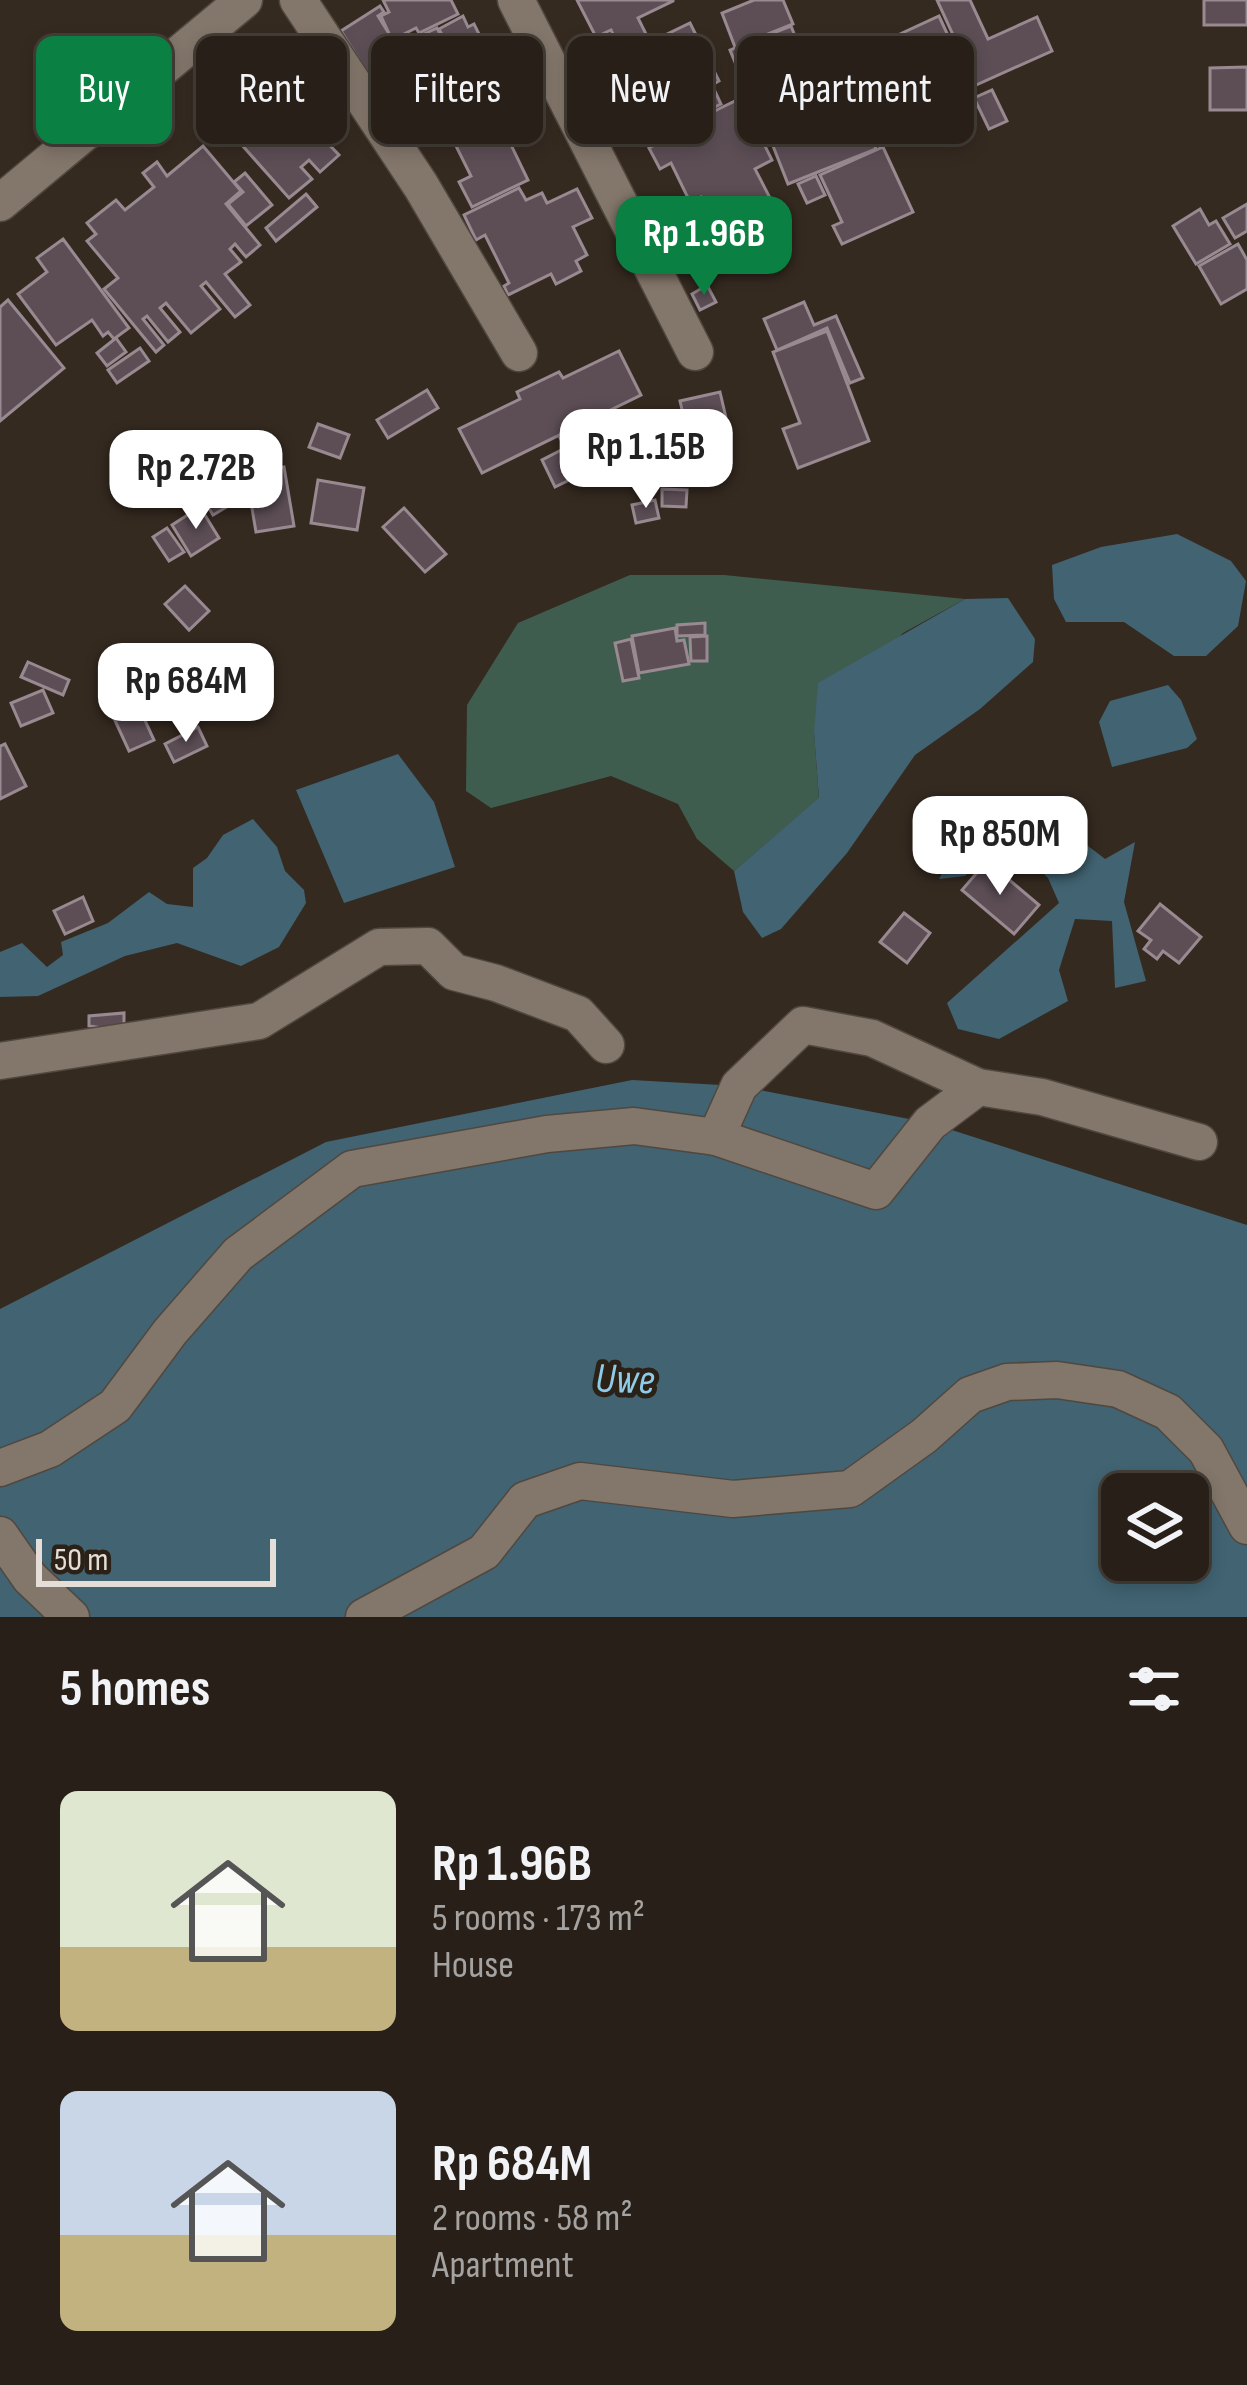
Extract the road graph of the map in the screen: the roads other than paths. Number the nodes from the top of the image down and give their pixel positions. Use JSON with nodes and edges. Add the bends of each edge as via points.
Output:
{"nodes":[{"id":1,"x":244,"y":0,"type":"edge"},
{"id":2,"x":298,"y":0,"type":"edge"},
{"id":3,"x":516,"y":0,"type":"edge"},
{"id":4,"x":0,"y":203,"type":"edge"},
{"id":5,"x":694,"y":352,"type":"dead end"},
{"id":6,"x":519,"y":353,"type":"dead end"},
{"id":7,"x":606,"y":1046,"type":"dead end"},
{"id":8,"x":0,"y":1061,"type":"edge"},
{"id":9,"x":978,"y":1087,"type":"junction"},
{"id":10,"x":716,"y":1138,"type":"junction"},
{"id":11,"x":1199,"y":1142,"type":"dead end"},
{"id":12,"x":0,"y":1468,"type":"edge"},
{"id":13,"x":1247,"y":1526,"type":"edge"},
{"id":14,"x":0,"y":1534,"type":"edge"},
{"id":15,"x":71,"y":1617,"type":"edge"},
{"id":16,"x":364,"y":1617,"type":"edge"}],
"edges":[{"from":1,"to":4,"type":"street"},
{"from":2,"to":6,"type":"street"},
{"from":3,"to":5,"type":"street"},
{"from":7,"to":8,"type":"street","via":[[578,1014],[454,972],[428,946],[379,947],[259,1021]]},
{"from":9,"to":10,"type":"street","via":[[930,1123],[876,1191]]},
{"from":9,"to":10,"type":"street","via":[[872,1038],[803,1025],[739,1086]]},
{"from":9,"to":11,"type":"street"},
{"from":10,"to":12,"type":"street","via":[[634,1126],[352,1169],[238,1254],[115,1406],[50,1449]]},
{"from":13,"to":16,"type":"street","via":[[1207,1450],[1168,1412],[1118,1389],[1007,1382],[970,1395],[850,1489],[733,1499],[580,1481],[525,1500],[484,1552]]},
{"from":14,"to":15,"type":"street"}]}
